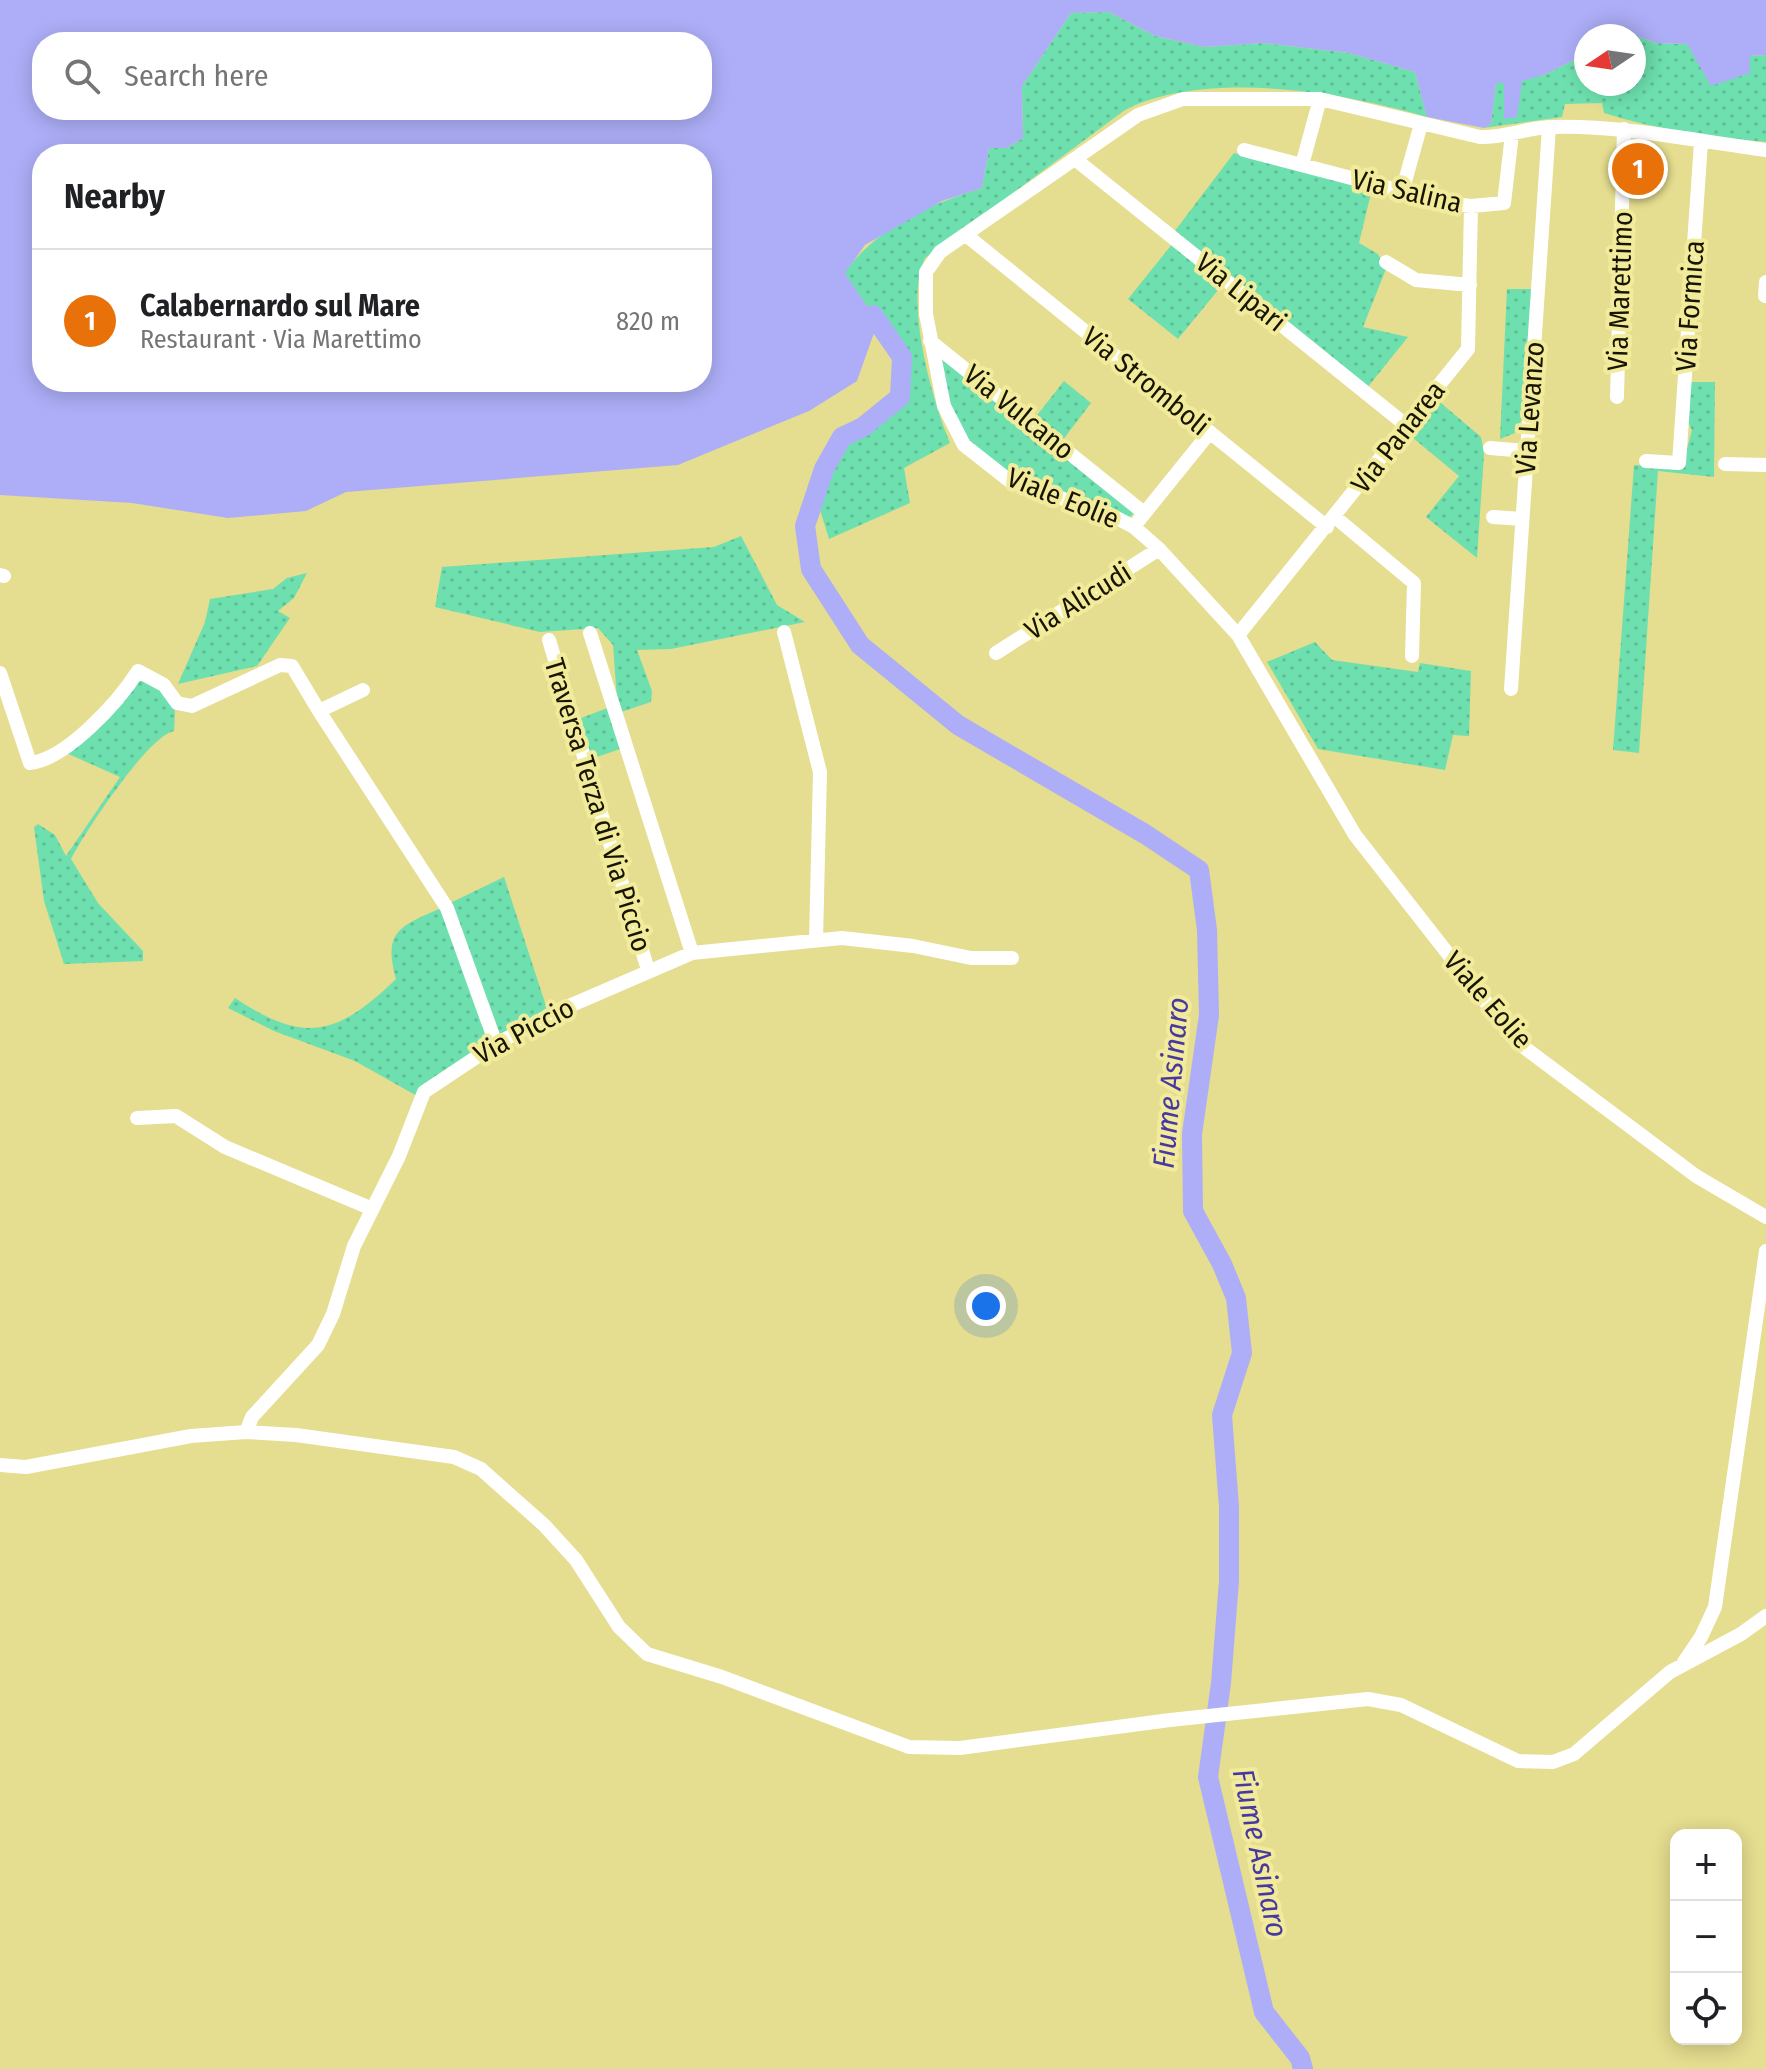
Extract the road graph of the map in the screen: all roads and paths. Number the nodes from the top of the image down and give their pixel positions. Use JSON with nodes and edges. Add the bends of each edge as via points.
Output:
{"nodes":[{"id":1,"x":1320,"y":99,"type":"junction"},
{"id":2,"x":1421,"y":124,"type":"junction"},
{"id":3,"x":1549,"y":127,"type":"junction"},
{"id":4,"x":1624,"y":133,"type":"junction"},
{"id":5,"x":1512,"y":134,"type":"junction"},
{"id":6,"x":1701,"y":146,"type":"junction"},
{"id":7,"x":1244,"y":150,"type":"dead end"},
{"id":8,"x":1766,"y":150,"type":"edge"},
{"id":9,"x":1075,"y":159,"type":"junction"},
{"id":10,"x":1302,"y":165,"type":"junction"},
{"id":11,"x":1402,"y":192,"type":"junction"},
{"id":12,"x":1471,"y":206,"type":"junction"},
{"id":13,"x":966,"y":235,"type":"junction"},
{"id":14,"x":1386,"y":262,"type":"dead end"},
{"id":15,"x":1470,"y":285,"type":"junction"},
{"id":16,"x":930,"y":341,"type":"junction"},
{"id":17,"x":1617,"y":397,"type":"dead end"},
{"id":18,"x":1407,"y":426,"type":"junction"},
{"id":19,"x":1210,"y":432,"type":"junction"},
{"id":20,"x":1490,"y":448,"type":"dead end"},
{"id":21,"x":1526,"y":451,"type":"junction"},
{"id":22,"x":1646,"y":461,"type":"dead end"},
{"id":23,"x":1725,"y":464,"type":"dead end"},
{"id":24,"x":1766,"y":465,"type":"edge"},
{"id":25,"x":1144,"y":513,"type":"junction"},
{"id":26,"x":1493,"y":517,"type":"dead end"},
{"id":27,"x":1522,"y":519,"type":"junction"},
{"id":28,"x":1331,"y":522,"type":"junction"},
{"id":29,"x":1134,"y":527,"type":"junction"},
{"id":30,"x":1159,"y":549,"type":"junction"},
{"id":31,"x":784,"y":632,"type":"dead end"},
{"id":32,"x":590,"y":633,"type":"dead end"},
{"id":33,"x":1238,"y":635,"type":"junction"},
{"id":34,"x":549,"y":640,"type":"dead end"},
{"id":35,"x":996,"y":653,"type":"dead end"},
{"id":36,"x":1412,"y":656,"type":"dead end"},
{"id":37,"x":0,"y":673,"type":"edge"},
{"id":38,"x":1511,"y":689,"type":"dead end"},
{"id":39,"x":363,"y":690,"type":"dead end"},
{"id":40,"x":319,"y":711,"type":"junction"},
{"id":41,"x":816,"y":940,"type":"junction"},
{"id":42,"x":692,"y":953,"type":"junction"},
{"id":43,"x":1012,"y":958,"type":"dead end"},
{"id":44,"x":648,"y":970,"type":"junction"},
{"id":45,"x":496,"y":1044,"type":"junction"},
{"id":46,"x":137,"y":1118,"type":"dead end"},
{"id":47,"x":370,"y":1208,"type":"junction"},
{"id":48,"x":1766,"y":1217,"type":"edge"},
{"id":49,"x":1766,"y":1251,"type":"edge"},
{"id":50,"x":246,"y":1432,"type":"junction"},
{"id":51,"x":0,"y":1465,"type":"edge"},
{"id":52,"x":1766,"y":1616,"type":"edge"},
{"id":53,"x":1684,"y":1662,"type":"junction"}],
"edges":[{"from":1,"to":2,"type":"street","name":"Viale Eolie"},
{"from":1,"to":9,"type":"street","name":"Viale Eolie","via":[[1205,98],[1167,103],[1138,115]]},
{"from":1,"to":10,"type":"street"},
{"from":2,"to":5,"type":"street","name":"Viale Eolie","via":[[1480,137]]},
{"from":2,"to":11,"type":"street"},
{"from":3,"to":4,"type":"street","name":"Viale Eolie"},
{"from":3,"to":5,"type":"street","name":"Viale Eolie"},
{"from":3,"to":21,"type":"street","name":"Via Levanzo"},
{"from":4,"to":6,"type":"street","name":"Viale Eolie"},
{"from":4,"to":17,"type":"street","name":"Via Marettimo"},
{"from":5,"to":12,"type":"street","name":"Via Salina","via":[[1504,203]]},
{"from":6,"to":8,"type":"street","name":"Viale Eolie"},
{"from":6,"to":22,"type":"street","name":"Via Formica","via":[[1679,463]]},
{"from":7,"to":10,"type":"street","name":"Via Salina"},
{"from":9,"to":13,"type":"street","name":"Viale Eolie"},
{"from":9,"to":18,"type":"street","name":"Via Lipari"},
{"from":10,"to":11,"type":"street","name":"Via Salina"},
{"from":11,"to":12,"type":"street","name":"Via Salina"},
{"from":12,"to":15,"type":"street","name":"Via Panarea"},
{"from":13,"to":16,"type":"street","name":"Viale Eolie","via":[[940,252],[926,272]]},
{"from":13,"to":19,"type":"street","name":"Via Stromboli"},
{"from":14,"to":15,"type":"street","via":[[1416,280]]},
{"from":15,"to":18,"type":"street","name":"Via Panarea","via":[[1468,349]]},
{"from":16,"to":25,"type":"street","name":"Via Vulcano"},
{"from":16,"to":29,"type":"street","name":"Viale Eolie","via":[[951,425],[979,460],[1011,482]]},
{"from":18,"to":28,"type":"street","name":"Via Panarea"},
{"from":19,"to":25,"type":"street"},
{"from":19,"to":28,"type":"street","name":"Via Stromboli"},
{"from":20,"to":21,"type":"street"},
{"from":21,"to":27,"type":"street","name":"Via Levanzo"},
{"from":23,"to":24,"type":"street"},
{"from":25,"to":29,"type":"street"},
{"from":26,"to":27,"type":"street"},
{"from":27,"to":38,"type":"street","name":"Via Levanzo"},
{"from":28,"to":33,"type":"street","name":"Via Panarea"},
{"from":28,"to":36,"type":"street","name":"Via Stromboli","via":[[1414,583]]},
{"from":29,"to":30,"type":"street","name":"Viale Eolie"},
{"from":30,"to":33,"type":"street","name":"Viale Eolie"},
{"from":30,"to":35,"type":"street","name":"Via Alicudi"},
{"from":31,"to":41,"type":"street","via":[[820,772]]},
{"from":32,"to":42,"type":"street"},
{"from":33,"to":48,"type":"street","name":"Viale Eolie","via":[[1355,835],[1517,1042],[1696,1176]]},
{"from":34,"to":44,"type":"street","name":"Traversa Terza di Via Piccio"},
{"from":37,"to":40,"type":"street","via":[[30,763],[41,761],[91,725],[138,671],[164,685],[177,703],[192,706],[280,665],[292,666]]},
{"from":39,"to":40,"type":"street"},
{"from":40,"to":45,"type":"street","via":[[447,908]]},
{"from":41,"to":42,"type":"street","name":"Via Piccio"},
{"from":41,"to":43,"type":"street","name":"Via Piccio","via":[[871,940],[971,958]]},
{"from":42,"to":44,"type":"street","name":"Via Piccio"},
{"from":44,"to":45,"type":"street","name":"Via Piccio"},
{"from":45,"to":47,"type":"street","name":"Via Piccio","via":[[424,1092],[399,1156]]},
{"from":46,"to":47,"type":"street","via":[[176,1116],[225,1147]]},
{"from":47,"to":50,"type":"street","name":"Via Piccio","via":[[318,1345],[252,1417]]},
{"from":49,"to":53,"type":"street","via":[[1715,1607]]},
{"from":50,"to":51,"type":"street","via":[[191,1436],[26,1467]]},
{"from":50,"to":53,"type":"street","via":[[418,1450],[469,1463],[544,1525],[576,1560],[619,1627],[647,1654],[909,1747],[960,1748],[1368,1699],[1401,1705],[1505,1756],[1541,1764],[1574,1754]]},
{"from":52,"to":53,"type":"street"}]}
